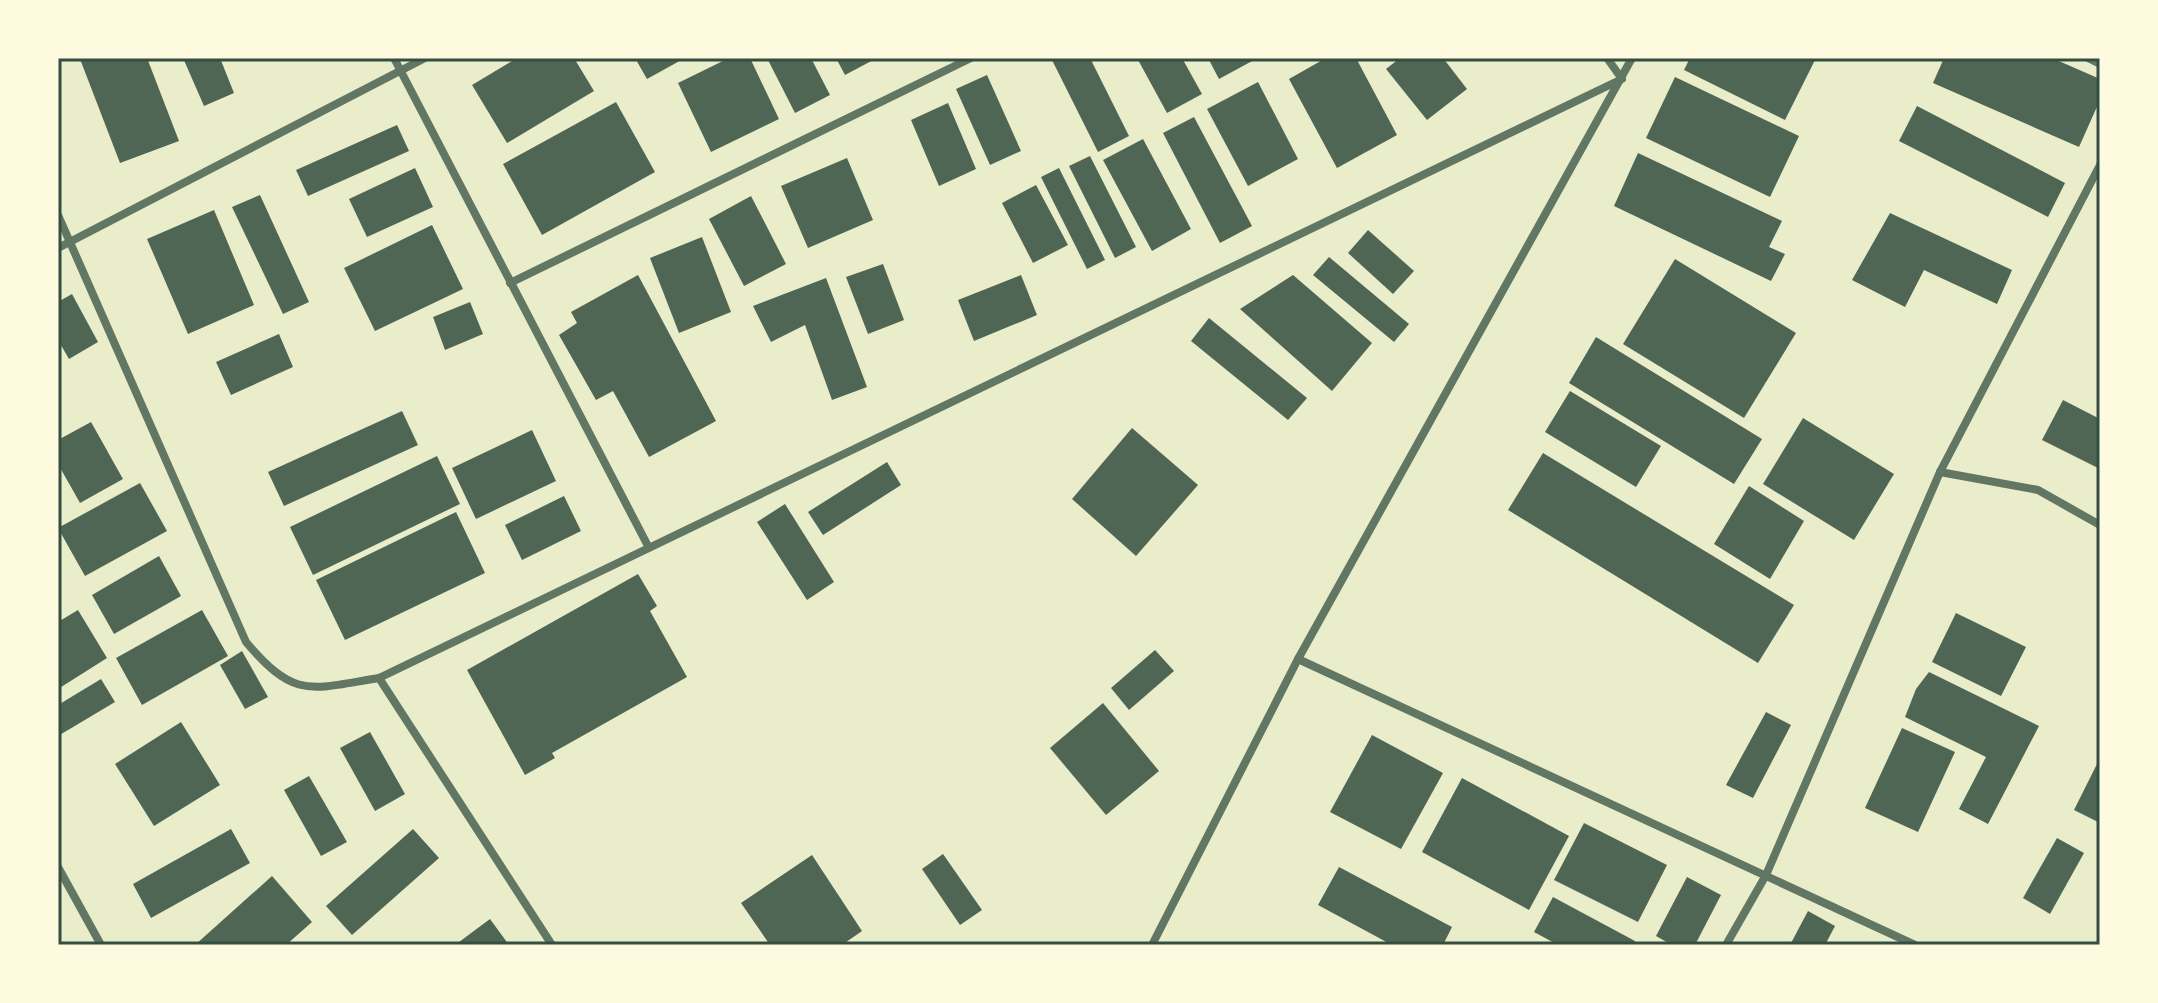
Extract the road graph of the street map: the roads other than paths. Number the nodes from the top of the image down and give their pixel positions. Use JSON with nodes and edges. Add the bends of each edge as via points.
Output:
{"nodes":[{"id":1,"x":394,"y":58,"type":"edge"},
{"id":2,"x":425,"y":58,"type":"edge"},
{"id":3,"x":971,"y":58,"type":"edge"},
{"id":4,"x":1607,"y":58,"type":"edge"},
{"id":5,"x":1632,"y":58,"type":"edge"},
{"id":6,"x":2088,"y":58,"type":"edge"},
{"id":7,"x":2100,"y":64,"type":"edge"},
{"id":8,"x":399,"y":72,"type":"junction"},
{"id":9,"x":1622,"y":79,"type":"junction"},
{"id":10,"x":2100,"y":165,"type":"edge"},
{"id":11,"x":58,"y":215,"type":"edge"},
{"id":12,"x":68,"y":242,"type":"junction"},
{"id":13,"x":58,"y":248,"type":"edge"},
{"id":14,"x":510,"y":283,"type":"junction"},
{"id":15,"x":1940,"y":472,"type":"junction"},
{"id":16,"x":2100,"y":525,"type":"edge"},
{"id":17,"x":648,"y":546,"type":"junction"},
{"id":18,"x":1298,"y":659,"type":"junction"},
{"id":19,"x":379,"y":678,"type":"junction"},
{"id":20,"x":58,"y":867,"type":"edge"},
{"id":21,"x":1766,"y":875,"type":"junction"},
{"id":22,"x":101,"y":945,"type":"edge"},
{"id":23,"x":552,"y":945,"type":"edge"},
{"id":24,"x":1152,"y":945,"type":"edge"},
{"id":25,"x":1726,"y":945,"type":"edge"},
{"id":26,"x":1915,"y":945,"type":"edge"}],
"edges":[{"from":1,"to":8,"type":"street"},
{"from":2,"to":8,"type":"street"},
{"from":3,"to":14,"type":"street"},
{"from":4,"to":9,"type":"street"},
{"from":5,"to":9,"type":"street"},
{"from":6,"to":7,"type":"street"},
{"from":8,"to":12,"type":"street"},
{"from":8,"to":14,"type":"street"},
{"from":9,"to":17,"type":"street"},
{"from":9,"to":18,"type":"street"},
{"from":10,"to":15,"type":"street"},
{"from":11,"to":12,"type":"street"},
{"from":12,"to":13,"type":"street"},
{"from":12,"to":19,"type":"street","via":[[246,642],[272,673],[311,689]]},
{"from":14,"to":17,"type":"street"},
{"from":15,"to":16,"type":"street","via":[[2038,490]]},
{"from":15,"to":21,"type":"street"},
{"from":17,"to":19,"type":"street"},
{"from":18,"to":21,"type":"street"},
{"from":18,"to":24,"type":"street"},
{"from":19,"to":23,"type":"street"},
{"from":20,"to":22,"type":"street"},
{"from":21,"to":25,"type":"street"},
{"from":21,"to":26,"type":"street"}]}
